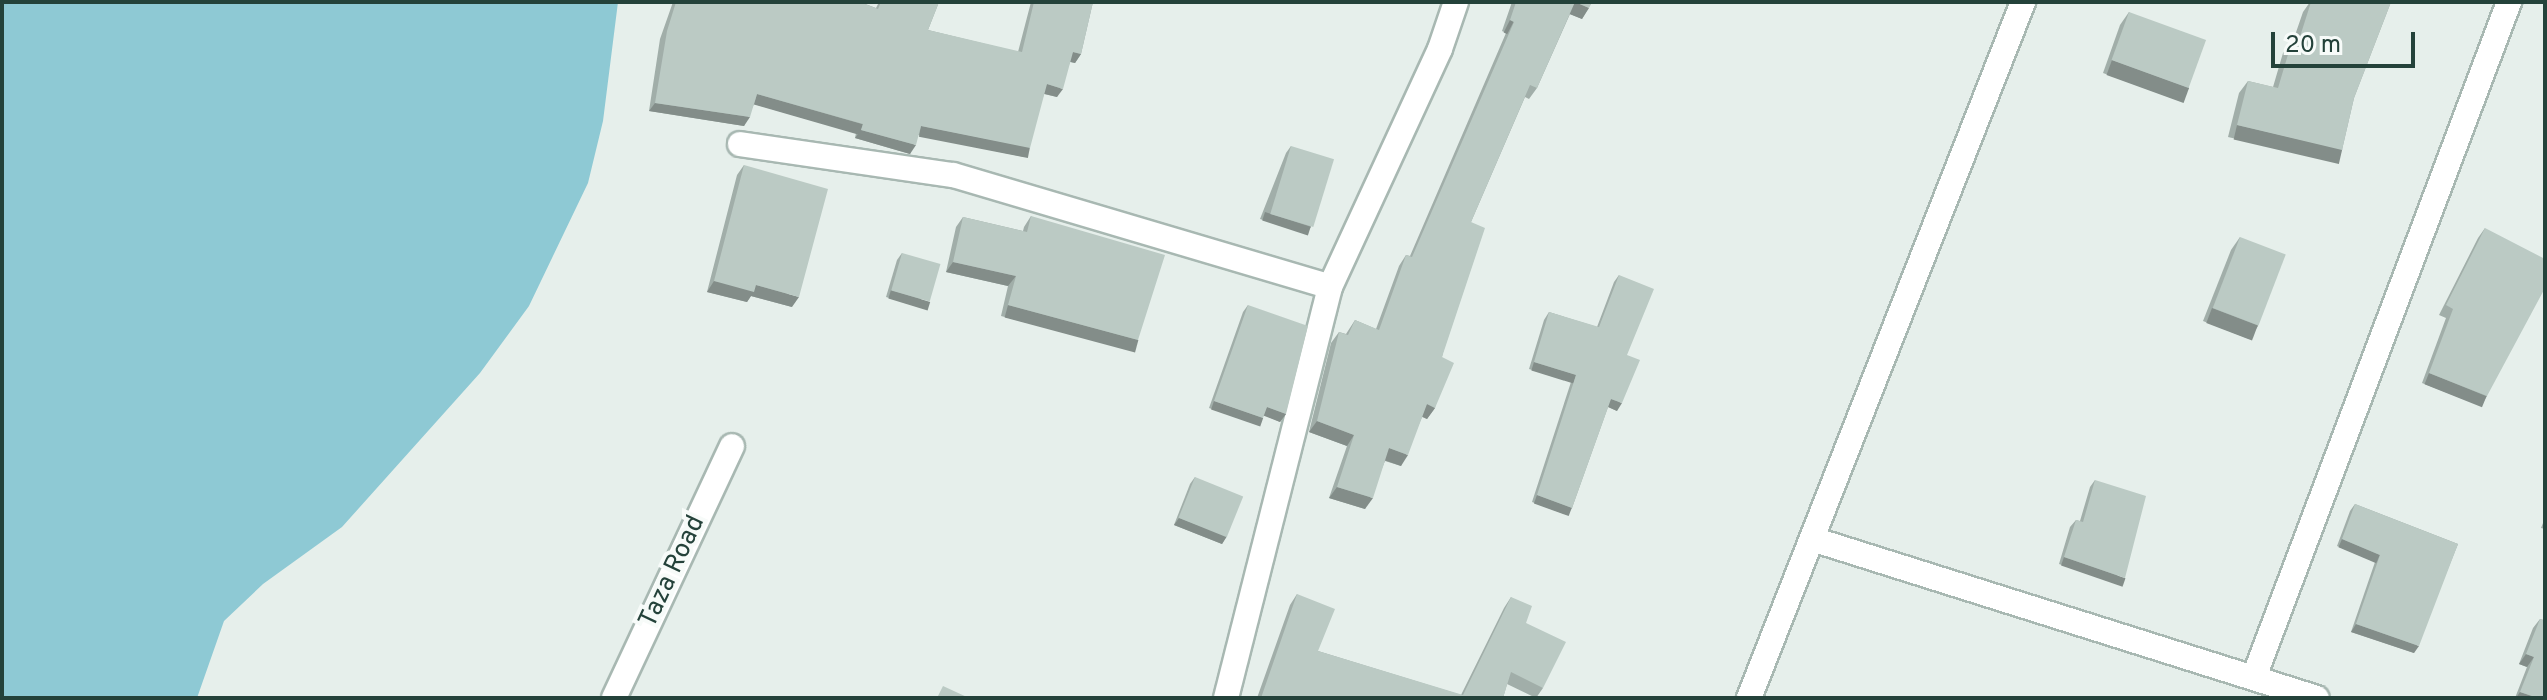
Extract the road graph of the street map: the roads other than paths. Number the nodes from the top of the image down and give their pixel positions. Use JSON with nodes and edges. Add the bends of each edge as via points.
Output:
{"nodes":[{"id":1,"x":1456,"y":2,"type":"edge"},
{"id":2,"x":2023,"y":2,"type":"edge"},
{"id":3,"x":2509,"y":2,"type":"edge"},
{"id":4,"x":740,"y":144,"type":"dead end"},
{"id":5,"x":1330,"y":287,"type":"junction"},
{"id":6,"x":732,"y":446,"type":"dead end"},
{"id":7,"x":1812,"y":539,"type":"junction"},
{"id":8,"x":2254,"y":677,"type":"junction"},
{"id":9,"x":614,"y":698,"type":"edge"},
{"id":10,"x":1226,"y":698,"type":"edge"},
{"id":11,"x":1749,"y":698,"type":"edge"},
{"id":12,"x":2317,"y":698,"type":"edge"}],
"edges":[{"from":1,"to":5,"type":"street","via":[[1440,49]]},
{"from":2,"to":7,"type":"street"},
{"from":3,"to":8,"type":"street"},
{"from":4,"to":5,"type":"street","via":[[953,175]]},
{"from":5,"to":10,"type":"street"},
{"from":6,"to":9,"type":"street","name":"Taza Road"},
{"from":7,"to":8,"type":"street"},
{"from":7,"to":11,"type":"street"},
{"from":8,"to":12,"type":"street"}]}
